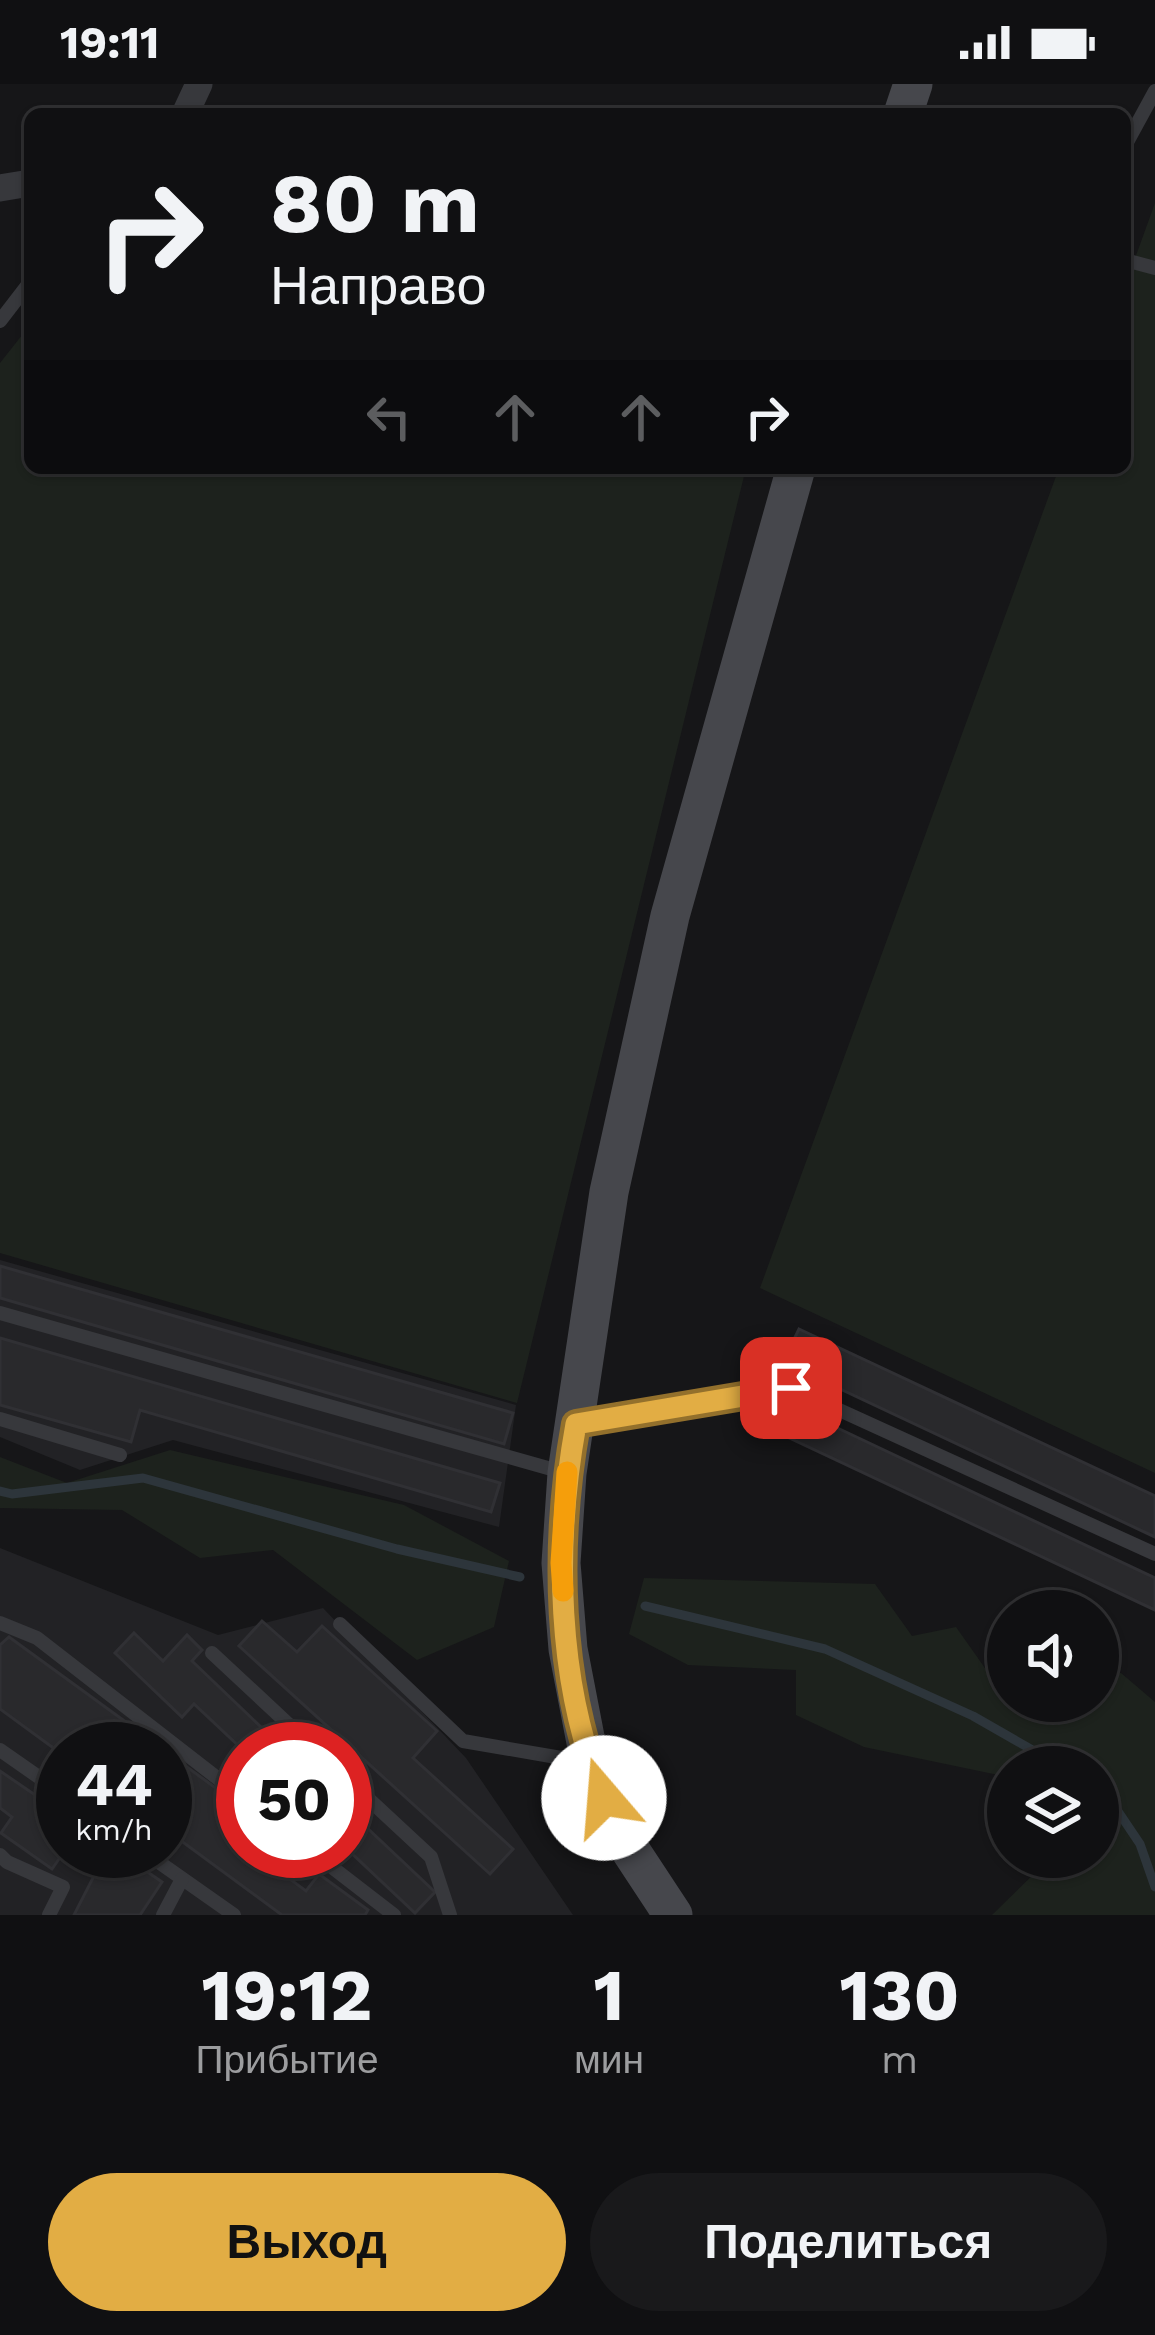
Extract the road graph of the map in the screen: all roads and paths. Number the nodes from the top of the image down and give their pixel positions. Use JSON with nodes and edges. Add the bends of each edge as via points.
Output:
{"nodes":[{"id":1,"x":1155,"y":91,"type":"edge"},
{"id":2,"x":1131,"y":135,"type":"edge"},
{"id":3,"x":24,"y":290,"type":"edge"},
{"id":4,"x":0,"y":321,"type":"edge"},
{"id":5,"x":794,"y":474,"type":"edge"},
{"id":6,"x":0,"y":1313,"type":"edge"},
{"id":7,"x":0,"y":1419,"type":"edge"},
{"id":8,"x":576,"y":1424,"type":"junction"},
{"id":9,"x":121,"y":1455,"type":"dead end"},
{"id":10,"x":567,"y":1473,"type":"junction"},
{"id":11,"x":1155,"y":1554,"type":"edge"},
{"id":12,"x":0,"y":1623,"type":"edge"},
{"id":13,"x":340,"y":1624,"type":"dead end"},
{"id":14,"x":212,"y":1653,"type":"dead end"},
{"id":15,"x":286,"y":1722,"type":"edge"},
{"id":16,"x":0,"y":1750,"type":"edge"},
{"id":17,"x":590,"y":1763,"type":"junction"},
{"id":18,"x":36,"y":1776,"type":"edge"},
{"id":19,"x":216,"y":1777,"type":"edge"},
{"id":20,"x":372,"y":1803,"type":"edge"},
{"id":21,"x":0,"y":1855,"type":"edge"},
{"id":22,"x":346,"y":1878,"type":"edge"},
{"id":23,"x":182,"y":1879,"type":"joint"},
{"id":24,"x":49,"y":1915,"type":"edge"},
{"id":25,"x":163,"y":1915,"type":"edge"},
{"id":26,"x":234,"y":1915,"type":"edge"},
{"id":27,"x":394,"y":1915,"type":"edge"},
{"id":28,"x":450,"y":1915,"type":"edge"},
{"id":29,"x":673,"y":1915,"type":"edge"}],
"edges":[{"from":1,"to":2,"type":"lane"},
{"from":3,"to":4,"type":"lane"},
{"from":5,"to":8,"type":"main road","via":[[670,916],[609,1192]]},
{"from":6,"to":10,"type":"lane"},
{"from":7,"to":9,"type":"lane"},
{"from":8,"to":10,"type":"main road"},
{"from":8,"to":11,"type":"lane","via":[[791,1388]]},
{"from":10,"to":17,"type":"main road","via":[[561,1563]]},
{"from":12,"to":19,"type":"lane","via":[[37,1638]]},
{"from":13,"to":17,"type":"lane","via":[[463,1741]]},
{"from":14,"to":15,"type":"lane"},
{"from":16,"to":18,"type":"lane"},
{"from":17,"to":29,"type":"main road","via":[[619,1833]]},
{"from":20,"to":28,"type":"lane","via":[[430,1858]]},
{"from":21,"to":24,"type":"lane","via":[[63,1887]]},
{"from":22,"to":27,"type":"lane"},
{"from":23,"to":25,"type":"lane"},
{"from":23,"to":26,"type":"lane"}]}
